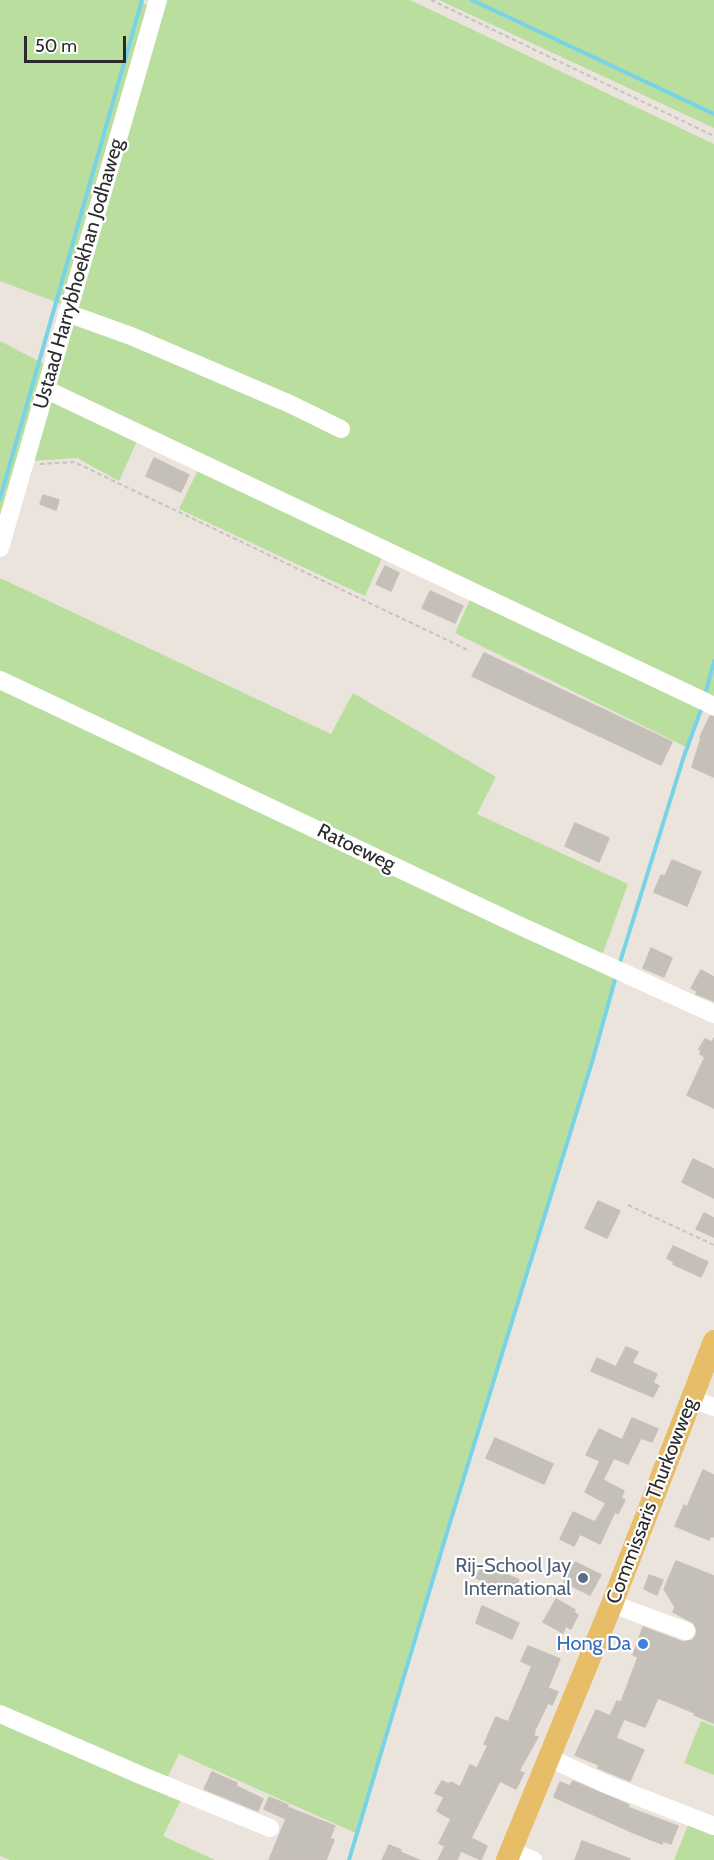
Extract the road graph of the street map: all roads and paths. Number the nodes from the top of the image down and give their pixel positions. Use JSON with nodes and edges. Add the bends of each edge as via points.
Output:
{"nodes":[{"id":1,"x":158,"y":0,"type":"edge"},
{"id":2,"x":431,"y":0,"type":"edge"},
{"id":3,"x":714,"y":136,"type":"edge"},
{"id":4,"x":67,"y":313,"type":"junction"},
{"id":5,"x":47,"y":390,"type":"junction"},
{"id":6,"x":341,"y":429,"type":"dead end"},
{"id":7,"x":22,"y":467,"type":"junction"},
{"id":8,"x":0,"y":548,"type":"edge"},
{"id":9,"x":470,"y":651,"type":"dead end"},
{"id":10,"x":0,"y":680,"type":"edge"},
{"id":11,"x":714,"y":706,"type":"edge"},
{"id":12,"x":714,"y":1014,"type":"edge"},
{"id":13,"x":628,"y":1205,"type":"dead end"},
{"id":14,"x":714,"y":1245,"type":"edge"},
{"id":15,"x":714,"y":1341,"type":"edge"},
{"id":16,"x":691,"y":1399,"type":"junction"},
{"id":17,"x":714,"y":1407,"type":"edge"},
{"id":18,"x":612,"y":1604,"type":"junction"},
{"id":19,"x":686,"y":1631,"type":"dead end"},
{"id":20,"x":0,"y":1714,"type":"edge"},
{"id":21,"x":549,"y":1758,"type":"junction"},
{"id":22,"x":714,"y":1826,"type":"edge"},
{"id":23,"x":270,"y":1828,"type":"dead end"},
{"id":24,"x":509,"y":1856,"type":"edge"},
{"id":25,"x":533,"y":1860,"type":"edge"}],
"edges":[{"from":1,"to":4,"type":"street","name":"Ustaad Harrybhoekhan Jodhaweg"},
{"from":2,"to":3,"type":"path"},
{"from":4,"to":5,"type":"street","name":"Ustaad Harrybhoekhan Jodhaweg"},
{"from":4,"to":6,"type":"street","via":[[131,336]]},
{"from":5,"to":7,"type":"street","name":"Ustaad Harrybhoekhan Jodhaweg"},
{"from":5,"to":11,"type":"street"},
{"from":7,"to":8,"type":"street","name":"Ustaad Harrybhoekhan Jodhaweg"},
{"from":7,"to":9,"type":"path","via":[[74,462]]},
{"from":10,"to":12,"type":"street","name":"Ratoeweg"},
{"from":13,"to":14,"type":"path"},
{"from":15,"to":16,"type":"main road","name":"Commissaris Thurkowweg"},
{"from":16,"to":17,"type":"street"},
{"from":16,"to":18,"type":"main road","name":"Commissaris Thurkowweg"},
{"from":18,"to":19,"type":"street"},
{"from":18,"to":21,"type":"main road","name":"Commissaris Thurkowweg"},
{"from":20,"to":23,"type":"street"},
{"from":21,"to":22,"type":"street","via":[[599,1782]]},
{"from":21,"to":24,"type":"main road","name":"Commissaris Thurkowweg"},
{"from":24,"to":25,"type":"street"}]}
